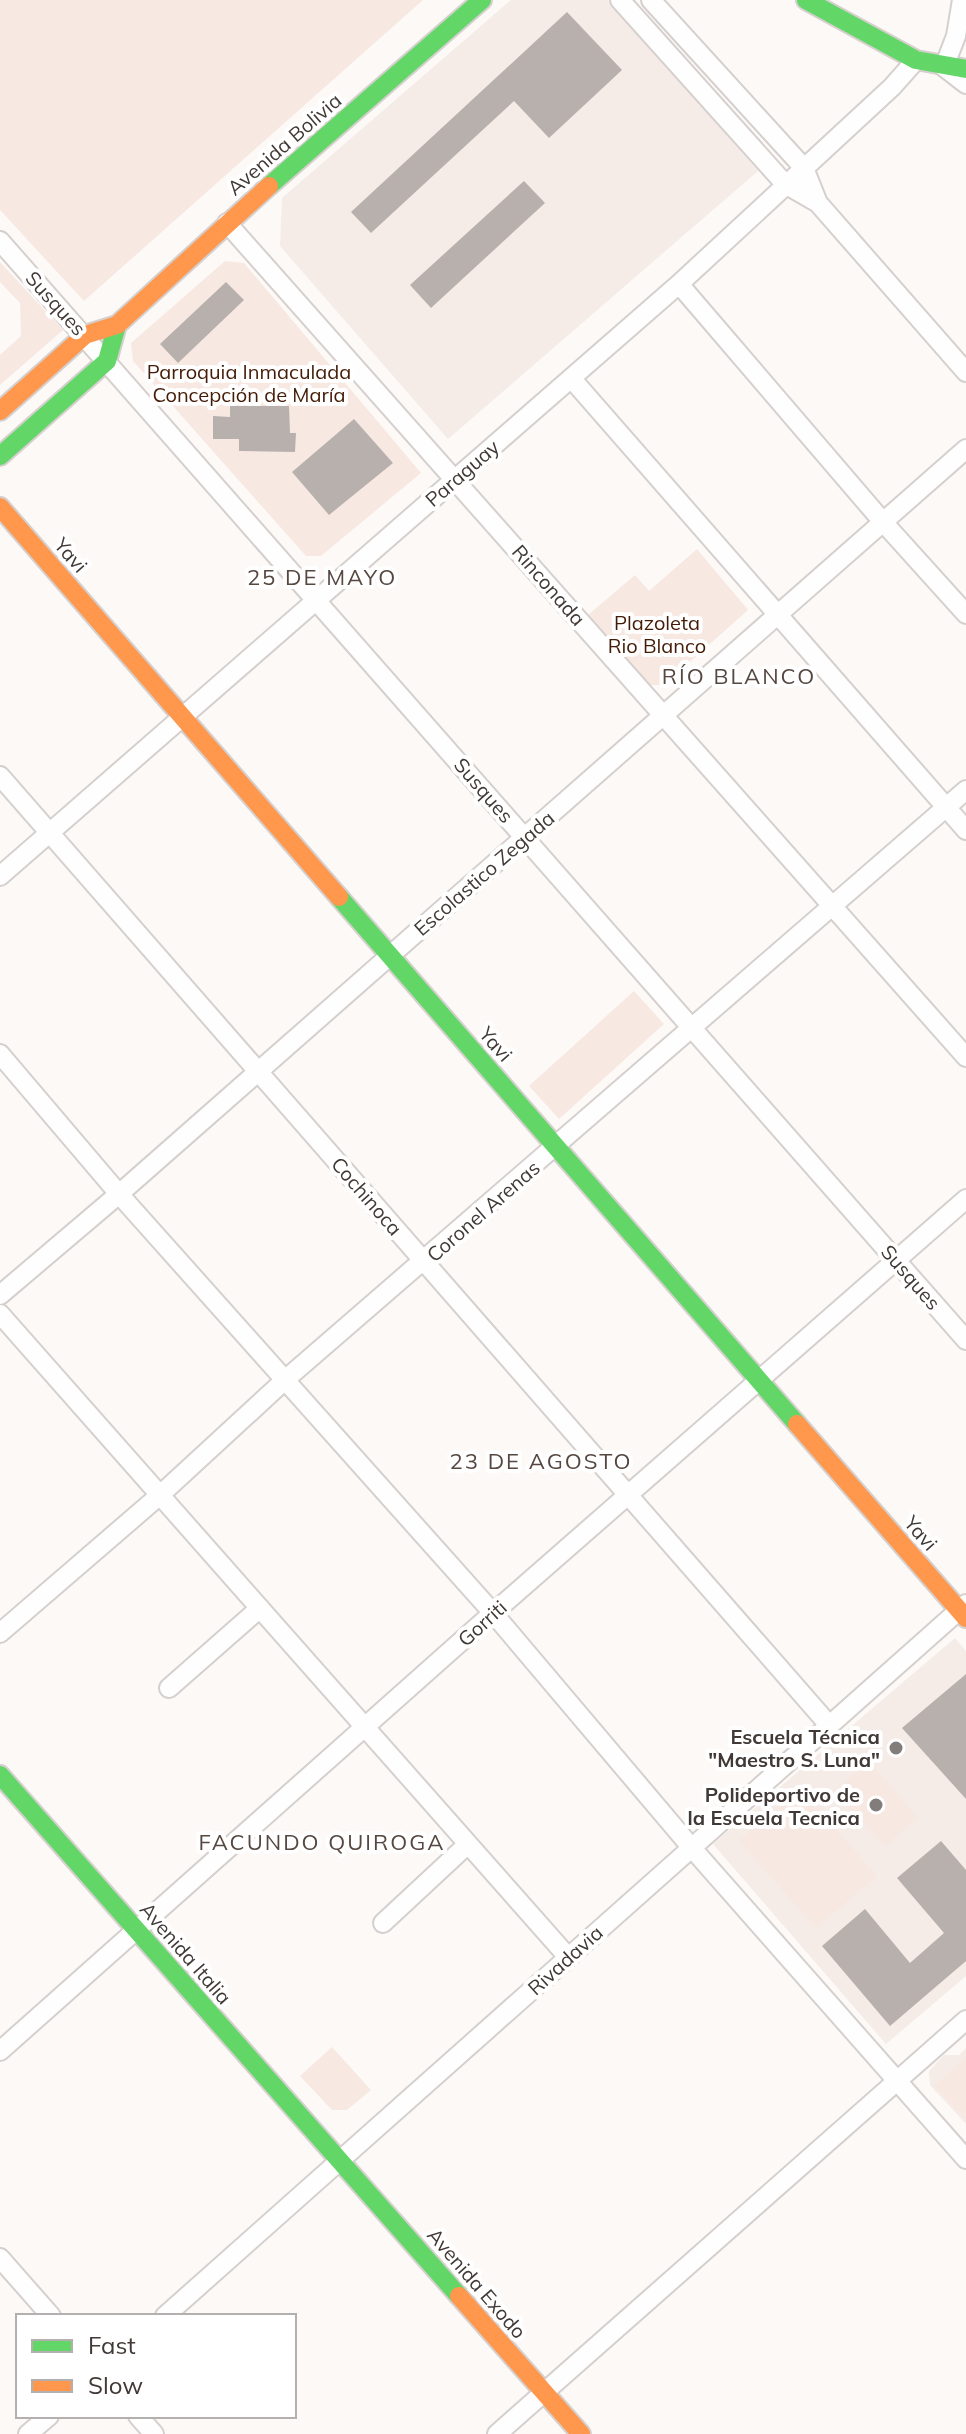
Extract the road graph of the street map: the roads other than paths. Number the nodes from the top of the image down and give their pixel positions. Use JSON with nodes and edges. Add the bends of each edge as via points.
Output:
{"nodes":[{"id":1,"x":482,"y":0,"type":"edge"},
{"id":2,"x":620,"y":0,"type":"edge"},
{"id":3,"x":651,"y":0,"type":"edge"},
{"id":4,"x":806,"y":0,"type":"edge"},
{"id":5,"x":962,"y":0,"type":"edge"},
{"id":6,"x":916,"y":60,"type":"junction"},
{"id":7,"x":944,"y":67,"type":"junction"},
{"id":8,"x":966,"y":69,"type":"edge"},
{"id":9,"x":966,"y":84,"type":"edge"},
{"id":10,"x":804,"y":168,"type":"junction"},
{"id":11,"x":785,"y":184,"type":"junction"},
{"id":12,"x":818,"y":203,"type":"junction"},
{"id":13,"x":227,"y":223,"type":"junction"},
{"id":14,"x":0,"y":241,"type":"edge"},
{"id":15,"x":679,"y":284,"type":"junction"},
{"id":16,"x":117,"y":325,"type":"junction"},
{"id":17,"x":85,"y":335,"type":"junction"},
{"id":18,"x":107,"y":361,"type":"junction"},
{"id":19,"x":966,"y":372,"type":"edge"},
{"id":20,"x":571,"y":378,"type":"junction"},
{"id":21,"x":0,"y":411,"type":"edge"},
{"id":22,"x":966,"y":449,"type":"edge"},
{"id":23,"x":0,"y":456,"type":"edge"},
{"id":24,"x":455,"y":479,"type":"junction"},
{"id":25,"x":0,"y":507,"type":"edge"},
{"id":26,"x":883,"y":522,"type":"junction"},
{"id":27,"x":317,"y":600,"type":"junction"},
{"id":28,"x":966,"y":614,"type":"edge"},
{"id":29,"x":778,"y":615,"type":"junction"},
{"id":30,"x":664,"y":715,"type":"junction"},
{"id":31,"x":182,"y":717,"type":"junction"},
{"id":32,"x":0,"y":776,"type":"edge"},
{"id":33,"x":966,"y":790,"type":"edge"},
{"id":34,"x":946,"y":808,"type":"junction"},
{"id":35,"x":966,"y":830,"type":"edge"},
{"id":36,"x":50,"y":833,"type":"junction"},
{"id":37,"x":525,"y":837,"type":"junction"},
{"id":38,"x":0,"y":876,"type":"edge"},
{"id":39,"x":833,"y":907,"type":"junction"},
{"id":40,"x":390,"y":956,"type":"junction"},
{"id":41,"x":693,"y":1028,"type":"junction"},
{"id":42,"x":0,"y":1054,"type":"edge"},
{"id":43,"x":966,"y":1057,"type":"edge"},
{"id":44,"x":259,"y":1072,"type":"junction"},
{"id":45,"x":556,"y":1147,"type":"junction"},
{"id":46,"x":119,"y":1194,"type":"junction"},
{"id":47,"x":966,"y":1199,"type":"edge"},
{"id":48,"x":896,"y":1260,"type":"junction"},
{"id":49,"x":425,"y":1262,"type":"junction"},
{"id":50,"x":0,"y":1295,"type":"edge"},
{"id":51,"x":0,"y":1314,"type":"edge"},
{"id":52,"x":966,"y":1340,"type":"edge"},
{"id":53,"x":286,"y":1379,"type":"junction"},
{"id":54,"x":759,"y":1380,"type":"junction"},
{"id":55,"x":160,"y":1495,"type":"junction"},
{"id":56,"x":628,"y":1495,"type":"junction"},
{"id":57,"x":260,"y":1608,"type":"junction"},
{"id":58,"x":964,"y":1611,"type":"edge"},
{"id":59,"x":493,"y":1613,"type":"junction"},
{"id":60,"x":0,"y":1633,"type":"edge"},
{"id":61,"x":169,"y":1688,"type":"dead end"},
{"id":62,"x":829,"y":1725,"type":"junction"},
{"id":63,"x":365,"y":1727,"type":"junction"},
{"id":64,"x":0,"y":1775,"type":"edge"},
{"id":65,"x":468,"y":1844,"type":"junction"},
{"id":66,"x":691,"y":1847,"type":"junction"},
{"id":67,"x":383,"y":1923,"type":"dead end"},
{"id":68,"x":136,"y":1929,"type":"junction"},
{"id":69,"x":568,"y":1957,"type":"junction"},
{"id":70,"x":966,"y":2020,"type":"edge"},
{"id":71,"x":0,"y":2051,"type":"edge"},
{"id":72,"x":897,"y":2081,"type":"junction"},
{"id":73,"x":966,"y":2159,"type":"edge"},
{"id":74,"x":340,"y":2160,"type":"junction"},
{"id":75,"x":0,"y":2258,"type":"edge"},
{"id":76,"x":49,"y":2314,"type":"edge"},
{"id":77,"x":167,"y":2314,"type":"edge"},
{"id":78,"x":545,"y":2393,"type":"junction"},
{"id":79,"x":47,"y":2418,"type":"edge"},
{"id":80,"x":140,"y":2418,"type":"edge"},
{"id":81,"x":28,"y":2434,"type":"edge"},
{"id":82,"x":154,"y":2434,"type":"edge"},
{"id":83,"x":497,"y":2434,"type":"edge"},
{"id":84,"x":581,"y":2434,"type":"edge"}],
"edges":[{"from":1,"to":13,"type":"street","name":"Avenida Bolivia"},
{"from":2,"to":11,"type":"street"},
{"from":3,"to":10,"type":"street"},
{"from":4,"to":6,"type":"street"},
{"from":5,"to":7,"type":"street"},
{"from":6,"to":7,"type":"street"},
{"from":6,"to":10,"type":"street","name":"Paraguay"},
{"from":7,"to":8,"type":"street"},
{"from":7,"to":9,"type":"street"},
{"from":10,"to":11,"type":"street","name":"Paraguay"},
{"from":10,"to":12,"type":"street"},
{"from":11,"to":12,"type":"street"},
{"from":11,"to":15,"type":"street","name":"Paraguay"},
{"from":12,"to":19,"type":"street"},
{"from":13,"to":16,"type":"street","name":"Avenida Bolivia"},
{"from":13,"to":24,"type":"street","name":"Rinconada"},
{"from":14,"to":17,"type":"street","name":"Susques"},
{"from":15,"to":20,"type":"street","name":"Paraguay"},
{"from":15,"to":26,"type":"street"},
{"from":16,"to":17,"type":"street","name":"Avenida Bolivia"},
{"from":16,"to":18,"type":"street"},
{"from":17,"to":18,"type":"street","name":"Susques"},
{"from":17,"to":21,"type":"street","name":"Avenida Bolivia"},
{"from":18,"to":23,"type":"street"},
{"from":18,"to":27,"type":"street","name":"Susques"},
{"from":20,"to":24,"type":"street","name":"Paraguay"},
{"from":20,"to":29,"type":"street"},
{"from":22,"to":26,"type":"street","name":"Escolastico Zegada"},
{"from":24,"to":27,"type":"street","name":"Paraguay"},
{"from":24,"to":30,"type":"street","name":"Rinconada"},
{"from":25,"to":31,"type":"street","name":"Yavi"},
{"from":26,"to":28,"type":"street"},
{"from":26,"to":29,"type":"street","name":"Escolastico Zegada"},
{"from":27,"to":31,"type":"street","name":"Paraguay"},
{"from":27,"to":37,"type":"street","name":"Susques"},
{"from":29,"to":30,"type":"street","name":"Escolastico Zegada"},
{"from":29,"to":34,"type":"street"},
{"from":30,"to":37,"type":"street","name":"Escolastico Zegada"},
{"from":30,"to":39,"type":"street","name":"Rinconada"},
{"from":31,"to":36,"type":"street","name":"Paraguay"},
{"from":31,"to":40,"type":"street","name":"Yavi"},
{"from":32,"to":36,"type":"street","name":"Cochinoca"},
{"from":33,"to":34,"type":"street","name":"Coronel Arenas"},
{"from":34,"to":35,"type":"street"},
{"from":34,"to":39,"type":"street","name":"Coronel Arenas"},
{"from":36,"to":38,"type":"street","name":"Paraguay"},
{"from":36,"to":44,"type":"street","name":"Cochinoca"},
{"from":37,"to":40,"type":"street","name":"Escolastico Zegada"},
{"from":37,"to":41,"type":"street","name":"Susques"},
{"from":39,"to":41,"type":"street","name":"Coronel Arenas"},
{"from":39,"to":43,"type":"street","name":"Rinconada"},
{"from":40,"to":44,"type":"street","name":"Escolastico Zegada"},
{"from":40,"to":45,"type":"street","name":"Yavi"},
{"from":41,"to":45,"type":"street","name":"Coronel Arenas"},
{"from":41,"to":48,"type":"street","name":"Susques"},
{"from":42,"to":46,"type":"street"},
{"from":44,"to":46,"type":"street","name":"Escolastico Zegada"},
{"from":44,"to":49,"type":"street","name":"Cochinoca"},
{"from":45,"to":49,"type":"street","name":"Coronel Arenas"},
{"from":45,"to":54,"type":"street","name":"Yavi"},
{"from":46,"to":50,"type":"street","name":"Escolastico Zegada"},
{"from":46,"to":53,"type":"street"},
{"from":47,"to":48,"type":"street","name":"Gorriti"},
{"from":48,"to":52,"type":"street","name":"Susques"},
{"from":48,"to":54,"type":"street","name":"Gorriti"},
{"from":49,"to":53,"type":"street","name":"Coronel Arenas"},
{"from":49,"to":56,"type":"street","name":"Cochinoca"},
{"from":51,"to":55,"type":"street"},
{"from":53,"to":55,"type":"street","name":"Coronel Arenas"},
{"from":53,"to":59,"type":"street"},
{"from":54,"to":56,"type":"street","name":"Gorriti"},
{"from":54,"to":58,"type":"street","name":"Yavi"},
{"from":55,"to":57,"type":"street"},
{"from":55,"to":60,"type":"street","name":"Coronel Arenas"},
{"from":56,"to":59,"type":"street","name":"Gorriti"},
{"from":56,"to":62,"type":"street","name":"Cochinoca"},
{"from":57,"to":61,"type":"street"},
{"from":57,"to":63,"type":"street"},
{"from":58,"to":62,"type":"street","name":"Rivadavia"},
{"from":59,"to":63,"type":"street","name":"Gorriti"},
{"from":59,"to":66,"type":"street"},
{"from":62,"to":66,"type":"street","name":"Rivadavia"},
{"from":63,"to":65,"type":"street"},
{"from":63,"to":68,"type":"street","name":"Gorriti"},
{"from":64,"to":68,"type":"street","name":"Avenida Italia"},
{"from":65,"to":67,"type":"street"},
{"from":65,"to":69,"type":"street"},
{"from":66,"to":69,"type":"street","name":"Rivadavia"},
{"from":66,"to":72,"type":"street"},
{"from":68,"to":71,"type":"street","name":"Gorriti"},
{"from":68,"to":74,"type":"street","name":"Avenida Italia"},
{"from":69,"to":74,"type":"street","name":"Rivadavia"},
{"from":70,"to":72,"type":"street"},
{"from":72,"to":73,"type":"street"},
{"from":72,"to":78,"type":"street"},
{"from":74,"to":77,"type":"street","name":"Rivadavia"},
{"from":74,"to":78,"type":"street","name":"Avenida Exodo"},
{"from":75,"to":76,"type":"street"},
{"from":78,"to":83,"type":"street"},
{"from":78,"to":84,"type":"street","name":"Avenida Exodo"},
{"from":79,"to":81,"type":"street"},
{"from":80,"to":82,"type":"street"}]}
